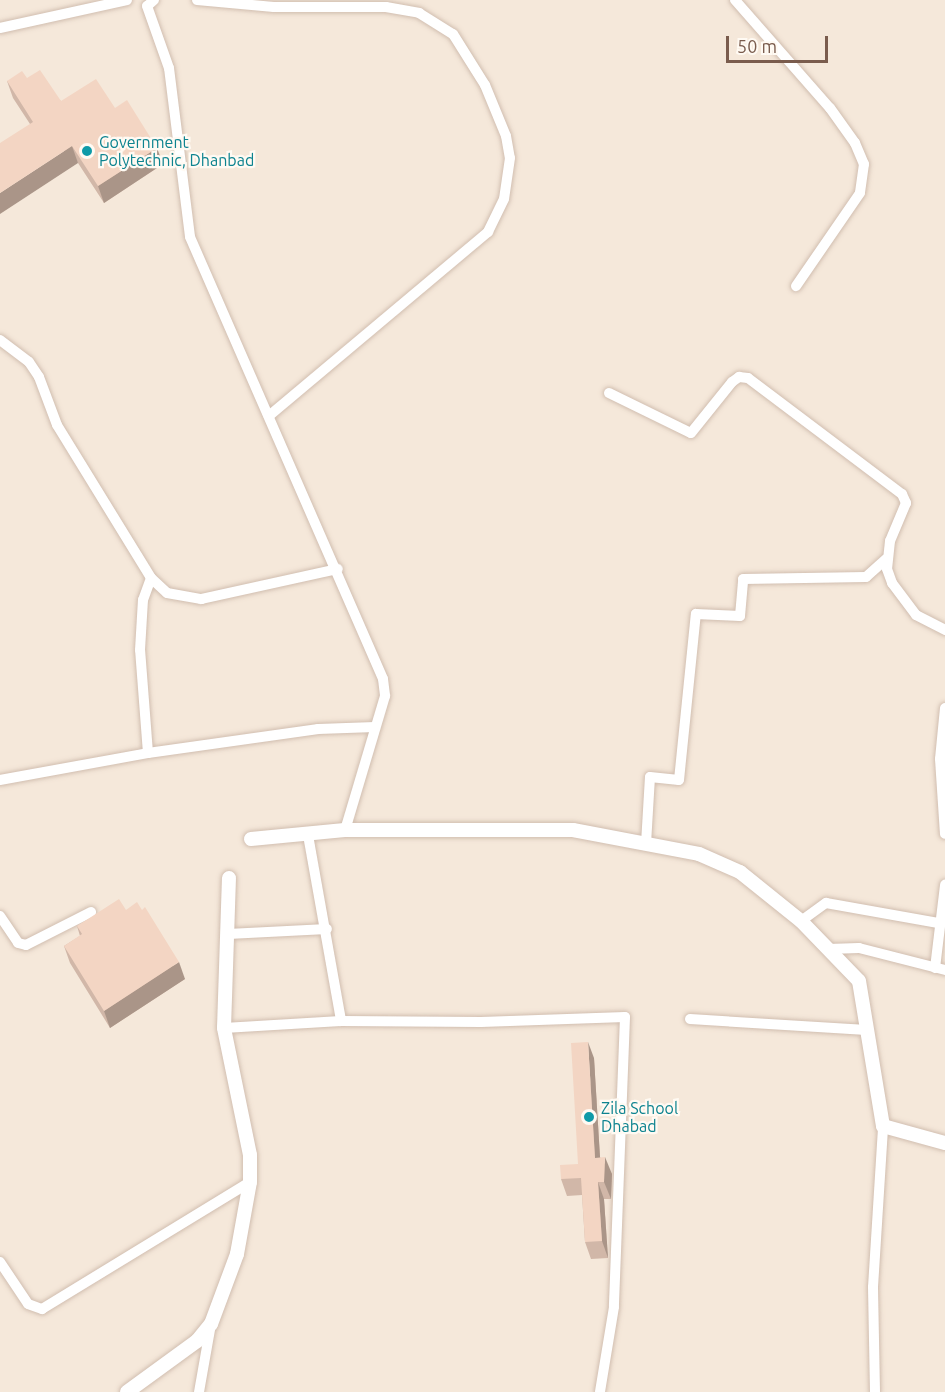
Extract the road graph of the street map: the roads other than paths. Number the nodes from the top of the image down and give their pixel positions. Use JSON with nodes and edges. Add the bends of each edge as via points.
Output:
{"nodes":[{"id":1,"x":127,"y":0,"type":"edge"},
{"id":2,"x":154,"y":0,"type":"edge"},
{"id":3,"x":197,"y":0,"type":"edge"},
{"id":4,"x":735,"y":0,"type":"edge"},
{"id":5,"x":0,"y":28,"type":"edge"},
{"id":6,"x":796,"y":286,"type":"dead end"},
{"id":7,"x":0,"y":340,"type":"edge"},
{"id":8,"x":609,"y":393,"type":"dead end"},
{"id":9,"x":269,"y":416,"type":"junction"},
{"id":10,"x":886,"y":559,"type":"junction"},
{"id":11,"x":338,"y":569,"type":"junction"},
{"id":12,"x":151,"y":578,"type":"junction"},
{"id":13,"x":945,"y":630,"type":"edge"},
{"id":14,"x":945,"y":708,"type":"edge"},
{"id":15,"x":375,"y":727,"type":"junction"},
{"id":16,"x":148,"y":753,"type":"junction"},
{"id":17,"x":0,"y":780,"type":"edge"},
{"id":18,"x":345,"y":830,"type":"junction"},
{"id":19,"x":945,"y":834,"type":"edge"},
{"id":20,"x":308,"y":835,"type":"junction"},
{"id":21,"x":251,"y":839,"type":"dead end"},
{"id":22,"x":646,"y":844,"type":"junction"},
{"id":23,"x":229,"y":878,"type":"dead end"},
{"id":24,"x":945,"y":885,"type":"edge"},
{"id":25,"x":91,"y":912,"type":"dead end"},
{"id":26,"x":0,"y":916,"type":"edge"},
{"id":27,"x":801,"y":921,"type":"junction"},
{"id":28,"x":938,"y":923,"type":"junction"},
{"id":29,"x":327,"y":929,"type":"junction"},
{"id":30,"x":228,"y":934,"type":"junction"},
{"id":31,"x":828,"y":949,"type":"junction"},
{"id":32,"x":940,"y":969,"type":"edge"},
{"id":33,"x":690,"y":1019,"type":"dead end"},
{"id":34,"x":341,"y":1021,"type":"junction"},
{"id":35,"x":224,"y":1028,"type":"junction"},
{"id":36,"x":867,"y":1030,"type":"junction"},
{"id":37,"x":883,"y":1126,"type":"junction"},
{"id":38,"x":945,"y":1143,"type":"edge"},
{"id":39,"x":250,"y":1182,"type":"junction"},
{"id":40,"x":0,"y":1262,"type":"edge"},
{"id":41,"x":211,"y":1324,"type":"junction"},
{"id":42,"x":132,"y":1390,"type":"edge"},
{"id":43,"x":199,"y":1392,"type":"edge"},
{"id":44,"x":600,"y":1392,"type":"edge"},
{"id":45,"x":874,"y":1392,"type":"edge"}],
"edges":[{"from":1,"to":5,"type":"street"},
{"from":2,"to":9,"type":"street","via":[[147,6],[169,68],[190,237]]},
{"from":3,"to":9,"type":"street","via":[[274,7],[386,7],[419,13],[453,34],[485,84],[506,136],[510,158],[504,199],[488,232]]},
{"from":4,"to":6,"type":"street","via":[[830,108],[855,143],[864,164],[860,193]]},
{"from":7,"to":12,"type":"street","via":[[28,362],[39,377],[57,425]]},
{"from":8,"to":10,"type":"street","via":[[691,433],[732,382],[739,377],[748,378],[902,494],[906,503]]},
{"from":9,"to":11,"type":"street"},
{"from":10,"to":13,"type":"street","via":[[892,583],[903,600],[926,622]]},
{"from":10,"to":22,"type":"street","via":[[866,577],[743,579],[740,616],[696,614],[679,780],[650,777]]},
{"from":11,"to":12,"type":"street","via":[[201,600],[167,593]]},
{"from":11,"to":15,"type":"street","via":[[383,679],[385,696]]},
{"from":12,"to":16,"type":"street","via":[[143,600],[140,650]]},
{"from":14,"to":19,"type":"street","via":[[940,759]]},
{"from":15,"to":16,"type":"street","via":[[318,729]]},
{"from":15,"to":18,"type":"street"},
{"from":16,"to":17,"type":"street"},
{"from":18,"to":20,"type":"street"},
{"from":18,"to":22,"type":"street","via":[[573,830]]},
{"from":20,"to":21,"type":"street"},
{"from":20,"to":29,"type":"street"},
{"from":22,"to":27,"type":"street","via":[[699,854],[740,872]]},
{"from":23,"to":30,"type":"street"},
{"from":24,"to":28,"type":"street"},
{"from":25,"to":26,"type":"street","via":[[26,945],[18,943]]},
{"from":27,"to":28,"type":"street","via":[[826,903]]},
{"from":27,"to":31,"type":"street"},
{"from":28,"to":32,"type":"street"},
{"from":29,"to":30,"type":"street"},
{"from":29,"to":34,"type":"street"},
{"from":30,"to":35,"type":"street"},
{"from":31,"to":32,"type":"street","via":[[859,948]]},
{"from":31,"to":36,"type":"street","via":[[859,981]]},
{"from":33,"to":36,"type":"street"},
{"from":34,"to":35,"type":"street"},
{"from":34,"to":44,"type":"street","via":[[625,1017],[614,1307]]},
{"from":35,"to":39,"type":"street","via":[[246,1125]]},
{"from":36,"to":37,"type":"street"},
{"from":37,"to":38,"type":"street"},
{"from":37,"to":45,"type":"street","via":[[873,1287]]},
{"from":39,"to":40,"type":"street","via":[[96,1280],[42,1309],[28,1304]]},
{"from":39,"to":41,"type":"street","via":[[237,1254]]},
{"from":41,"to":42,"type":"street","via":[[197,1341]]},
{"from":41,"to":43,"type":"street"}]}
